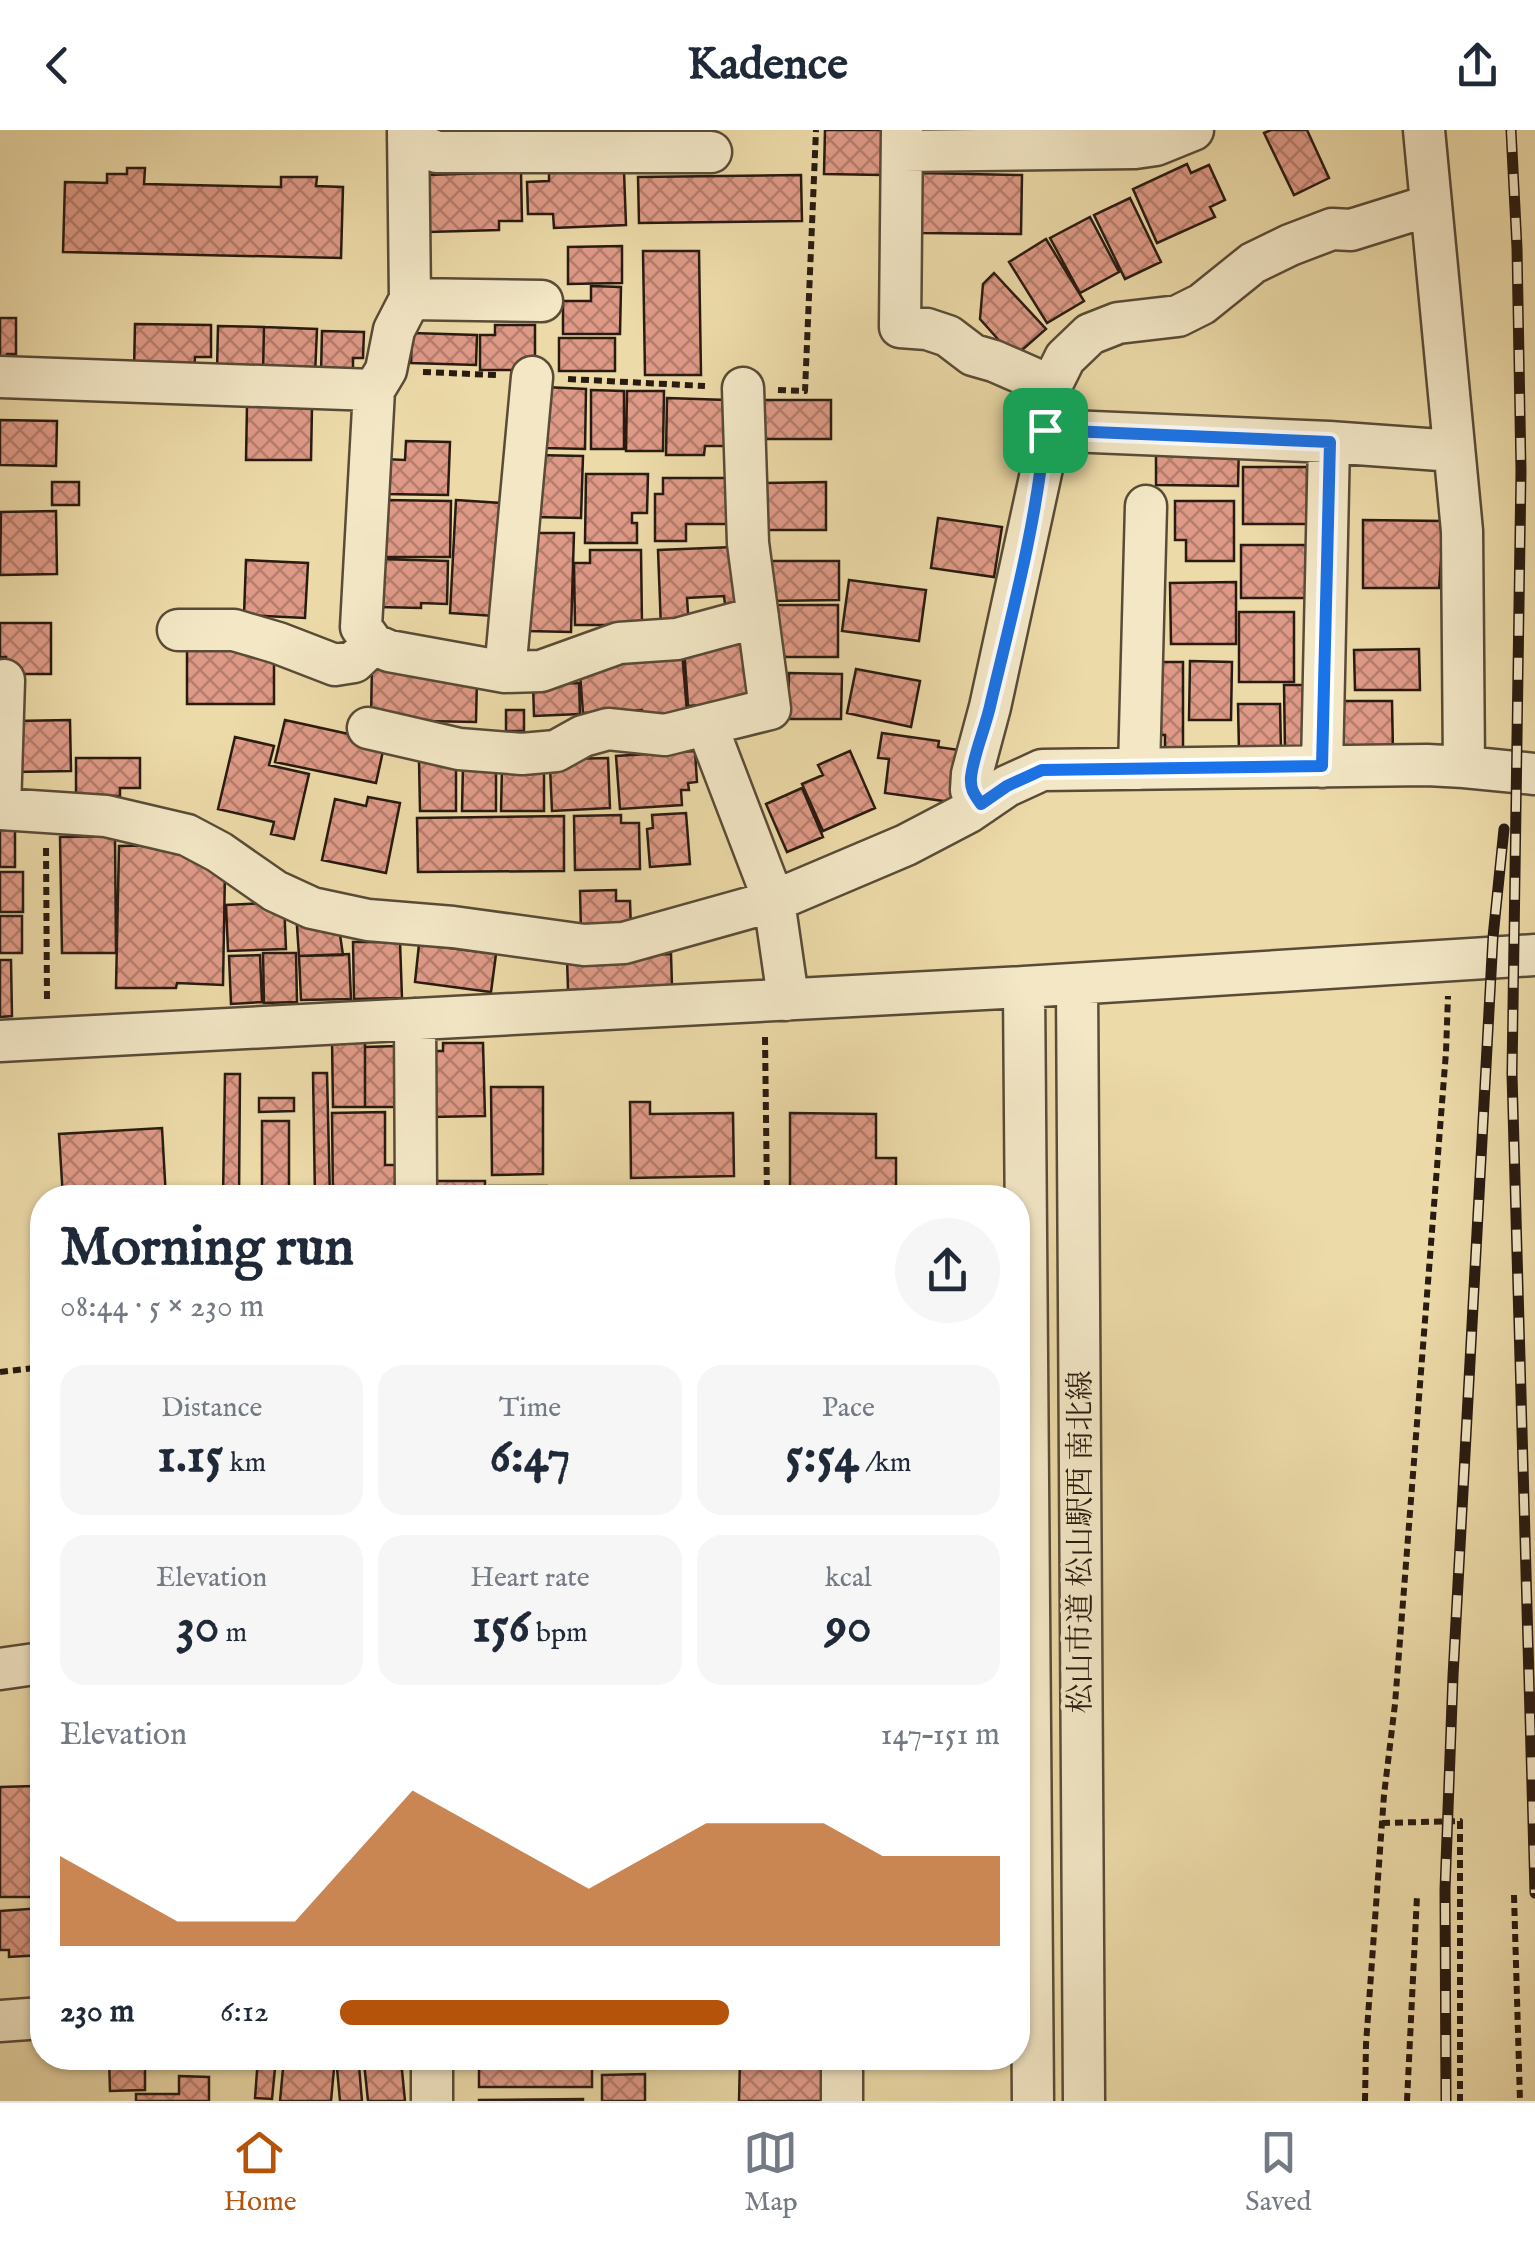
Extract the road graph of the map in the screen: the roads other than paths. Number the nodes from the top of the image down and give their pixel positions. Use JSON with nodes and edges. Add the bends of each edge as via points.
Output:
{"nodes":[{"id":1,"x":1193,"y":130,"type":"edge"},
{"id":2,"x":1424,"y":130,"type":"edge"},
{"id":3,"x":408,"y":135,"type":"edge"},
{"id":4,"x":902,"y":140,"type":"edge"},
{"id":5,"x":1093,"y":140,"type":"edge"},
{"id":6,"x":711,"y":152,"type":"dead end"},
{"id":7,"x":1431,"y":205,"type":"junction"},
{"id":8,"x":410,"y":299,"type":"junction"},
{"id":9,"x":542,"y":300,"type":"dead end"},
{"id":10,"x":532,"y":377,"type":"road end"},
{"id":11,"x":0,"y":378,"type":"edge"},
{"id":12,"x":380,"y":380,"type":"junction"},
{"id":13,"x":1051,"y":386,"type":"junction"},
{"id":14,"x":743,"y":388,"type":"road end"},
{"id":15,"x":1045,"y":430,"type":"junction"},
{"id":16,"x":1330,"y":442,"type":"junction"},
{"id":17,"x":1454,"y":451,"type":"junction"},
{"id":18,"x":1146,"y":506,"type":"dead end"},
{"id":19,"x":758,"y":617,"type":"junction"},
{"id":20,"x":178,"y":630,"type":"dead end"},
{"id":21,"x":372,"y":644,"type":"junction"},
{"id":22,"x":505,"y":672,"type":"junction"},
{"id":23,"x":4,"y":680,"type":"dead end"},
{"id":24,"x":708,"y":726,"type":"junction"},
{"id":25,"x":368,"y":728,"type":"dead end"},
{"id":26,"x":1322,"y":766,"type":"junction"},
{"id":27,"x":1464,"y":767,"type":"junction"},
{"id":28,"x":1139,"y":769,"type":"junction"},
{"id":29,"x":1535,"y":774,"type":"edge"},
{"id":30,"x":981,"y":804,"type":"junction"},
{"id":31,"x":0,"y":809,"type":"edge"},
{"id":32,"x":774,"y":902,"type":"junction"},
{"id":33,"x":1535,"y":955,"type":"edge"},
{"id":34,"x":1076,"y":984,"type":"junction"},
{"id":35,"x":1024,"y":987,"type":"junction"},
{"id":36,"x":775,"y":1000,"type":"junction"},
{"id":37,"x":415,"y":1019,"type":"junction"},
{"id":38,"x":0,"y":1040,"type":"edge"},
{"id":39,"x":416,"y":1185,"type":"edge"},
{"id":40,"x":1023,"y":1185,"type":"edge"},
{"id":41,"x":30,"y":1665,"type":"edge"},
{"id":42,"x":0,"y":1669,"type":"edge"},
{"id":43,"x":1030,"y":1892,"type":"edge"},
{"id":44,"x":30,"y":2019,"type":"edge"},
{"id":45,"x":0,"y":2021,"type":"edge"},
{"id":46,"x":432,"y":2070,"type":"edge"},
{"id":47,"x":842,"y":2070,"type":"edge"},
{"id":48,"x":432,"y":2101,"type":"edge"},
{"id":49,"x":842,"y":2101,"type":"edge"},
{"id":50,"x":1033,"y":2101,"type":"edge"},
{"id":51,"x":1084,"y":2101,"type":"edge"}],
"edges":[{"from":1,"to":5,"type":"street","via":[[1135,148]]},
{"from":2,"to":7,"type":"street"},
{"from":3,"to":6,"type":"street","via":[[436,152]]},
{"from":3,"to":8,"type":"street"},
{"from":4,"to":5,"type":"street"},
{"from":4,"to":13,"type":"street","via":[[900,327],[948,336],[972,355]]},
{"from":7,"to":13,"type":"street","via":[[1290,245],[1178,316],[1118,323],[1090,334]]},
{"from":7,"to":17,"type":"street"},
{"from":8,"to":9,"type":"street"},
{"from":8,"to":12,"type":"street"},
{"from":10,"to":22,"type":"street"},
{"from":11,"to":12,"type":"street"},
{"from":12,"to":21,"type":"street","via":[[361,627]]},
{"from":13,"to":15,"type":"street"},
{"from":14,"to":19,"type":"street","via":[[748,543]]},
{"from":15,"to":16,"type":"street"},
{"from":15,"to":30,"type":"street","via":[[1019,579],[972,774],[971,790]]},
{"from":16,"to":17,"type":"street"},
{"from":16,"to":26,"type":"street"},
{"from":17,"to":27,"type":"street","via":[[1462,531]]},
{"from":18,"to":28,"type":"street"},
{"from":19,"to":22,"type":"street","via":[[677,639],[619,643],[541,671]]},
{"from":19,"to":24,"type":"street","via":[[770,709]]},
{"from":20,"to":21,"type":"street","via":[[234,630],[335,665],[354,662]]},
{"from":21,"to":22,"type":"street"},
{"from":23,"to":31,"type":"street"},
{"from":24,"to":25,"type":"street","via":[[665,735],[608,729],[556,750],[522,754]]},
{"from":24,"to":32,"type":"street"},
{"from":26,"to":27,"type":"street"},
{"from":26,"to":28,"type":"street"},
{"from":27,"to":29,"type":"street"},
{"from":28,"to":30,"type":"street","via":[[1042,770]]},
{"from":30,"to":32,"type":"street"},
{"from":31,"to":32,"type":"street","via":[[106,816],[187,835],[312,908],[584,946],[660,935]]},
{"from":32,"to":36,"type":"street","via":[[786,984]]},
{"from":33,"to":34,"type":"street"},
{"from":34,"to":35,"type":"street"},
{"from":34,"to":51,"type":"street","name":"松山市道 松山駅西 南北線"},
{"from":35,"to":36,"type":"street"},
{"from":35,"to":40,"type":"street","name":"松山市道 松山駅西 南北線"},
{"from":36,"to":37,"type":"street"},
{"from":37,"to":38,"type":"street"},
{"from":37,"to":39,"type":"street"},
{"from":41,"to":42,"type":"street"},
{"from":43,"to":50,"type":"street","name":"松山市道 松山駅西 南北線"},
{"from":44,"to":45,"type":"street"},
{"from":46,"to":48,"type":"street"},
{"from":47,"to":49,"type":"street"}]}
